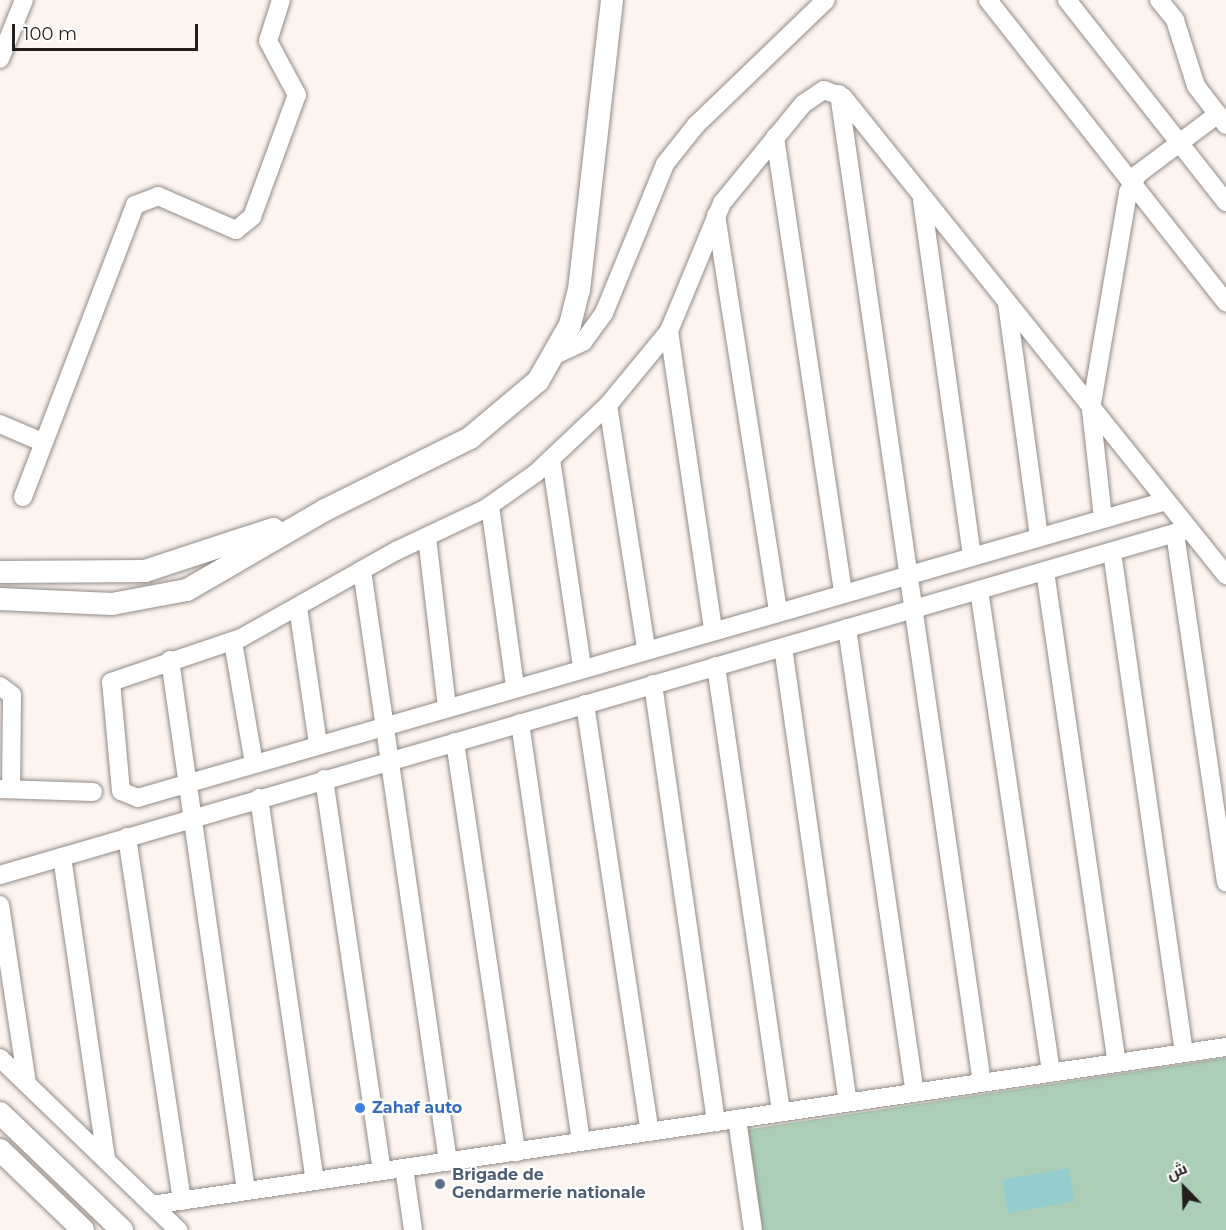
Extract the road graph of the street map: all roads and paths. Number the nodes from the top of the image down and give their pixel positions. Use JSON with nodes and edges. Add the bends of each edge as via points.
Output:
{"nodes":[{"id":1,"x":24,"y":0,"type":"edge"},
{"id":2,"x":280,"y":0,"type":"edge"},
{"id":3,"x":612,"y":0,"type":"edge"},
{"id":4,"x":826,"y":0,"type":"edge"},
{"id":5,"x":988,"y":0,"type":"edge"},
{"id":6,"x":1067,"y":0,"type":"edge"},
{"id":7,"x":1079,"y":0,"type":"edge"},
{"id":8,"x":1159,"y":0,"type":"edge"},
{"id":9,"x":0,"y":59,"type":"edge"},
{"id":10,"x":838,"y":94,"type":"junction"},
{"id":11,"x":1222,"y":119,"type":"edge"},
{"id":12,"x":776,"y":138,"type":"junction"},
{"id":13,"x":1183,"y":140,"type":"junction"},
{"id":14,"x":1132,"y":182,"type":"junction"},
{"id":15,"x":1226,"y":188,"type":"edge"},
{"id":16,"x":922,"y":200,"type":"junction"},
{"id":17,"x":1226,"y":202,"type":"edge"},
{"id":18,"x":716,"y":213,"type":"junction"},
{"id":19,"x":1007,"y":302,"type":"junction"},
{"id":20,"x":1226,"y":302,"type":"edge"},
{"id":21,"x":669,"y":331,"type":"junction"},
{"id":22,"x":557,"y":354,"type":"junction"},
{"id":23,"x":608,"y":405,"type":"junction"},
{"id":24,"x":1091,"y":409,"type":"junction"},
{"id":25,"x":0,"y":424,"type":"edge"},
{"id":26,"x":42,"y":442,"type":"junction"},
{"id":27,"x":551,"y":459,"type":"junction"},
{"id":28,"x":23,"y":497,"type":"dead end"},
{"id":29,"x":1166,"y":501,"type":"junction"},
{"id":30,"x":490,"y":507,"type":"junction"},
{"id":31,"x":326,"y":510,"type":"junction"},
{"id":32,"x":1103,"y":518,"type":"junction"},
{"id":33,"x":1182,"y":531,"type":"junction"},
{"id":34,"x":1039,"y":536,"type":"junction"},
{"id":35,"x":427,"y":537,"type":"junction"},
{"id":36,"x":1112,"y":552,"type":"junction"},
{"id":37,"x":972,"y":554,"type":"junction"},
{"id":38,"x":362,"y":570,"type":"junction"},
{"id":39,"x":1045,"y":571,"type":"junction"},
{"id":40,"x":0,"y":572,"type":"edge"},
{"id":41,"x":907,"y":572,"type":"junction"},
{"id":42,"x":1226,"y":575,"type":"edge"},
{"id":43,"x":979,"y":590,"type":"junction"},
{"id":44,"x":843,"y":591,"type":"junction"},
{"id":45,"x":0,"y":599,"type":"edge"},
{"id":46,"x":298,"y":607,"type":"junction"},
{"id":47,"x":914,"y":609,"type":"junction"},
{"id":48,"x":778,"y":610,"type":"junction"},
{"id":49,"x":847,"y":628,"type":"junction"},
{"id":50,"x":713,"y":629,"type":"junction"},
{"id":51,"x":233,"y":642,"type":"junction"},
{"id":52,"x":783,"y":647,"type":"junction"},
{"id":53,"x":646,"y":648,"type":"junction"},
{"id":54,"x":170,"y":660,"type":"junction"},
{"id":55,"x":716,"y":666,"type":"junction"},
{"id":56,"x":582,"y":667,"type":"junction"},
{"id":57,"x":653,"y":684,"type":"junction"},
{"id":58,"x":0,"y":686,"type":"edge"},
{"id":59,"x":515,"y":687,"type":"junction"},
{"id":60,"x":585,"y":704,"type":"junction"},
{"id":61,"x":447,"y":706,"type":"junction"},
{"id":62,"x":520,"y":723,"type":"junction"},
{"id":63,"x":383,"y":725,"type":"junction"},
{"id":64,"x":455,"y":741,"type":"junction"},
{"id":65,"x":318,"y":744,"type":"junction"},
{"id":66,"x":388,"y":761,"type":"junction"},
{"id":67,"x":254,"y":763,"type":"junction"},
{"id":68,"x":324,"y":779,"type":"junction"},
{"id":69,"x":188,"y":782,"type":"junction"},
{"id":70,"x":5,"y":789,"type":"edge"},
{"id":71,"x":93,"y":792,"type":"dead end"},
{"id":72,"x":259,"y":798,"type":"junction"},
{"id":73,"x":192,"y":817,"type":"junction"},
{"id":74,"x":127,"y":837,"type":"junction"},
{"id":75,"x":62,"y":857,"type":"junction"},
{"id":76,"x":0,"y":875,"type":"edge"},
{"id":77,"x":1226,"y":882,"type":"edge"},
{"id":78,"x":0,"y":905,"type":"edge"},
{"id":79,"x":1226,"y":1047,"type":"edge"},
{"id":80,"x":1184,"y":1053,"type":"junction"},
{"id":81,"x":0,"y":1058,"type":"edge"},
{"id":82,"x":1118,"y":1063,"type":"junction"},
{"id":83,"x":1051,"y":1073,"type":"junction"},
{"id":84,"x":982,"y":1083,"type":"junction"},
{"id":85,"x":27,"y":1084,"type":"junction"},
{"id":86,"x":915,"y":1093,"type":"junction"},
{"id":87,"x":848,"y":1102,"type":"junction"},
{"id":88,"x":781,"y":1112,"type":"junction"},
{"id":89,"x":0,"y":1113,"type":"edge"},
{"id":90,"x":737,"y":1119,"type":"junction"},
{"id":91,"x":716,"y":1122,"type":"junction"},
{"id":92,"x":650,"y":1132,"type":"junction"},
{"id":93,"x":580,"y":1142,"type":"junction"},
{"id":94,"x":0,"y":1150,"type":"edge"},
{"id":95,"x":516,"y":1152,"type":"junction"},
{"id":96,"x":106,"y":1160,"type":"junction"},
{"id":97,"x":448,"y":1162,"type":"junction"},
{"id":98,"x":404,"y":1168,"type":"junction"},
{"id":99,"x":382,"y":1171,"type":"junction"},
{"id":100,"x":315,"y":1181,"type":"junction"},
{"id":101,"x":246,"y":1191,"type":"junction"},
{"id":102,"x":182,"y":1201,"type":"junction"},
{"id":103,"x":152,"y":1205,"type":"junction"},
{"id":104,"x":83,"y":1230,"type":"edge"},
{"id":105,"x":122,"y":1230,"type":"edge"},
{"id":106,"x":178,"y":1230,"type":"edge"},
{"id":107,"x":413,"y":1230,"type":"edge"},
{"id":108,"x":753,"y":1230,"type":"edge"}],
"edges":[{"from":1,"to":9,"type":"street"},
{"from":2,"to":26,"type":"street","via":[[268,41],[297,95],[252,218],[236,230],[158,196],[135,205]]},
{"from":3,"to":22,"type":"main road","via":[[579,290]]},
{"from":4,"to":22,"type":"street","via":[[696,125],[665,164],[604,313],[583,342]]},
{"from":5,"to":14,"type":"street"},
{"from":6,"to":13,"type":"street"},
{"from":7,"to":13,"type":"street"},
{"from":8,"to":11,"type":"street","via":[[1175,20],[1196,86]]},
{"from":10,"to":12,"type":"street","via":[[816,94]]},
{"from":10,"to":16,"type":"street"},
{"from":10,"to":41,"type":"street"},
{"from":11,"to":13,"type":"street"},
{"from":12,"to":18,"type":"street"},
{"from":12,"to":44,"type":"street"},
{"from":13,"to":14,"type":"street"},
{"from":13,"to":15,"type":"street"},
{"from":13,"to":17,"type":"street"},
{"from":14,"to":20,"type":"street"},
{"from":14,"to":24,"type":"street"},
{"from":16,"to":19,"type":"street"},
{"from":16,"to":37,"type":"street"},
{"from":18,"to":21,"type":"street"},
{"from":18,"to":48,"type":"street"},
{"from":19,"to":24,"type":"street"},
{"from":19,"to":34,"type":"street"},
{"from":21,"to":23,"type":"street"},
{"from":21,"to":50,"type":"street"},
{"from":22,"to":31,"type":"main road","via":[[532,387],[470,438]]},
{"from":23,"to":27,"type":"street"},
{"from":23,"to":53,"type":"street"},
{"from":24,"to":29,"type":"street"},
{"from":24,"to":32,"type":"street"},
{"from":25,"to":26,"type":"street"},
{"from":26,"to":28,"type":"street"},
{"from":27,"to":30,"type":"street"},
{"from":27,"to":56,"type":"street"},
{"from":29,"to":32,"type":"street"},
{"from":29,"to":33,"type":"street"},
{"from":30,"to":35,"type":"street"},
{"from":30,"to":59,"type":"street"},
{"from":31,"to":40,"type":"main road","via":[[145,571]]},
{"from":31,"to":45,"type":"main road","via":[[187,590],[112,604]]},
{"from":32,"to":34,"type":"street"},
{"from":33,"to":36,"type":"street"},
{"from":33,"to":42,"type":"street"},
{"from":33,"to":77,"type":"street"},
{"from":34,"to":37,"type":"street"},
{"from":35,"to":38,"type":"street"},
{"from":35,"to":61,"type":"street"},
{"from":36,"to":39,"type":"street"},
{"from":36,"to":80,"type":"street"},
{"from":37,"to":41,"type":"street"},
{"from":38,"to":46,"type":"street"},
{"from":38,"to":63,"type":"street"},
{"from":39,"to":43,"type":"street"},
{"from":39,"to":82,"type":"street"},
{"from":41,"to":44,"type":"street"},
{"from":41,"to":47,"type":"street"},
{"from":43,"to":47,"type":"street"},
{"from":43,"to":83,"type":"street"},
{"from":44,"to":48,"type":"street"},
{"from":46,"to":51,"type":"street"},
{"from":46,"to":65,"type":"street"},
{"from":47,"to":49,"type":"street"},
{"from":47,"to":84,"type":"street"},
{"from":48,"to":50,"type":"street"},
{"from":49,"to":52,"type":"street"},
{"from":49,"to":86,"type":"street"},
{"from":50,"to":53,"type":"street"},
{"from":51,"to":54,"type":"street"},
{"from":51,"to":67,"type":"street"},
{"from":52,"to":55,"type":"street"},
{"from":52,"to":87,"type":"street"},
{"from":53,"to":56,"type":"street"},
{"from":54,"to":69,"type":"street"},
{"from":54,"to":69,"type":"street","via":[[111,682],[122,790],[138,798]]},
{"from":55,"to":57,"type":"street"},
{"from":55,"to":88,"type":"street"},
{"from":56,"to":59,"type":"street"},
{"from":57,"to":60,"type":"street"},
{"from":57,"to":91,"type":"street"},
{"from":58,"to":70,"type":"street","via":[[12,695]]},
{"from":59,"to":61,"type":"street"},
{"from":60,"to":62,"type":"street"},
{"from":60,"to":92,"type":"street"},
{"from":61,"to":63,"type":"street"},
{"from":62,"to":64,"type":"street"},
{"from":62,"to":93,"type":"street"},
{"from":63,"to":65,"type":"street"},
{"from":63,"to":66,"type":"street"},
{"from":64,"to":66,"type":"street"},
{"from":64,"to":95,"type":"street"},
{"from":65,"to":67,"type":"street"},
{"from":66,"to":68,"type":"street"},
{"from":66,"to":97,"type":"street"},
{"from":67,"to":69,"type":"street"},
{"from":68,"to":72,"type":"street"},
{"from":68,"to":99,"type":"street"},
{"from":69,"to":73,"type":"street"},
{"from":70,"to":71,"type":"street"},
{"from":72,"to":73,"type":"street"},
{"from":72,"to":100,"type":"street"},
{"from":73,"to":74,"type":"street"},
{"from":73,"to":101,"type":"street"},
{"from":74,"to":75,"type":"street"},
{"from":74,"to":102,"type":"street"},
{"from":75,"to":76,"type":"street"},
{"from":75,"to":96,"type":"street"},
{"from":78,"to":85,"type":"street"},
{"from":79,"to":80,"type":"street"},
{"from":80,"to":82,"type":"street"},
{"from":81,"to":85,"type":"street"},
{"from":82,"to":83,"type":"street"},
{"from":83,"to":84,"type":"street"},
{"from":84,"to":86,"type":"street"},
{"from":85,"to":96,"type":"street"},
{"from":86,"to":87,"type":"street"},
{"from":87,"to":88,"type":"street"},
{"from":88,"to":90,"type":"street"},
{"from":89,"to":105,"type":"main road"},
{"from":90,"to":91,"type":"street"},
{"from":90,"to":108,"type":"street"},
{"from":91,"to":92,"type":"street"},
{"from":92,"to":93,"type":"street"},
{"from":93,"to":95,"type":"street"},
{"from":94,"to":104,"type":"main road"},
{"from":95,"to":97,"type":"street"},
{"from":96,"to":103,"type":"street"},
{"from":97,"to":98,"type":"street"},
{"from":98,"to":99,"type":"street"},
{"from":98,"to":107,"type":"street"},
{"from":99,"to":100,"type":"street"},
{"from":100,"to":101,"type":"street"},
{"from":101,"to":102,"type":"street"},
{"from":102,"to":103,"type":"street"},
{"from":103,"to":106,"type":"street"}]}
